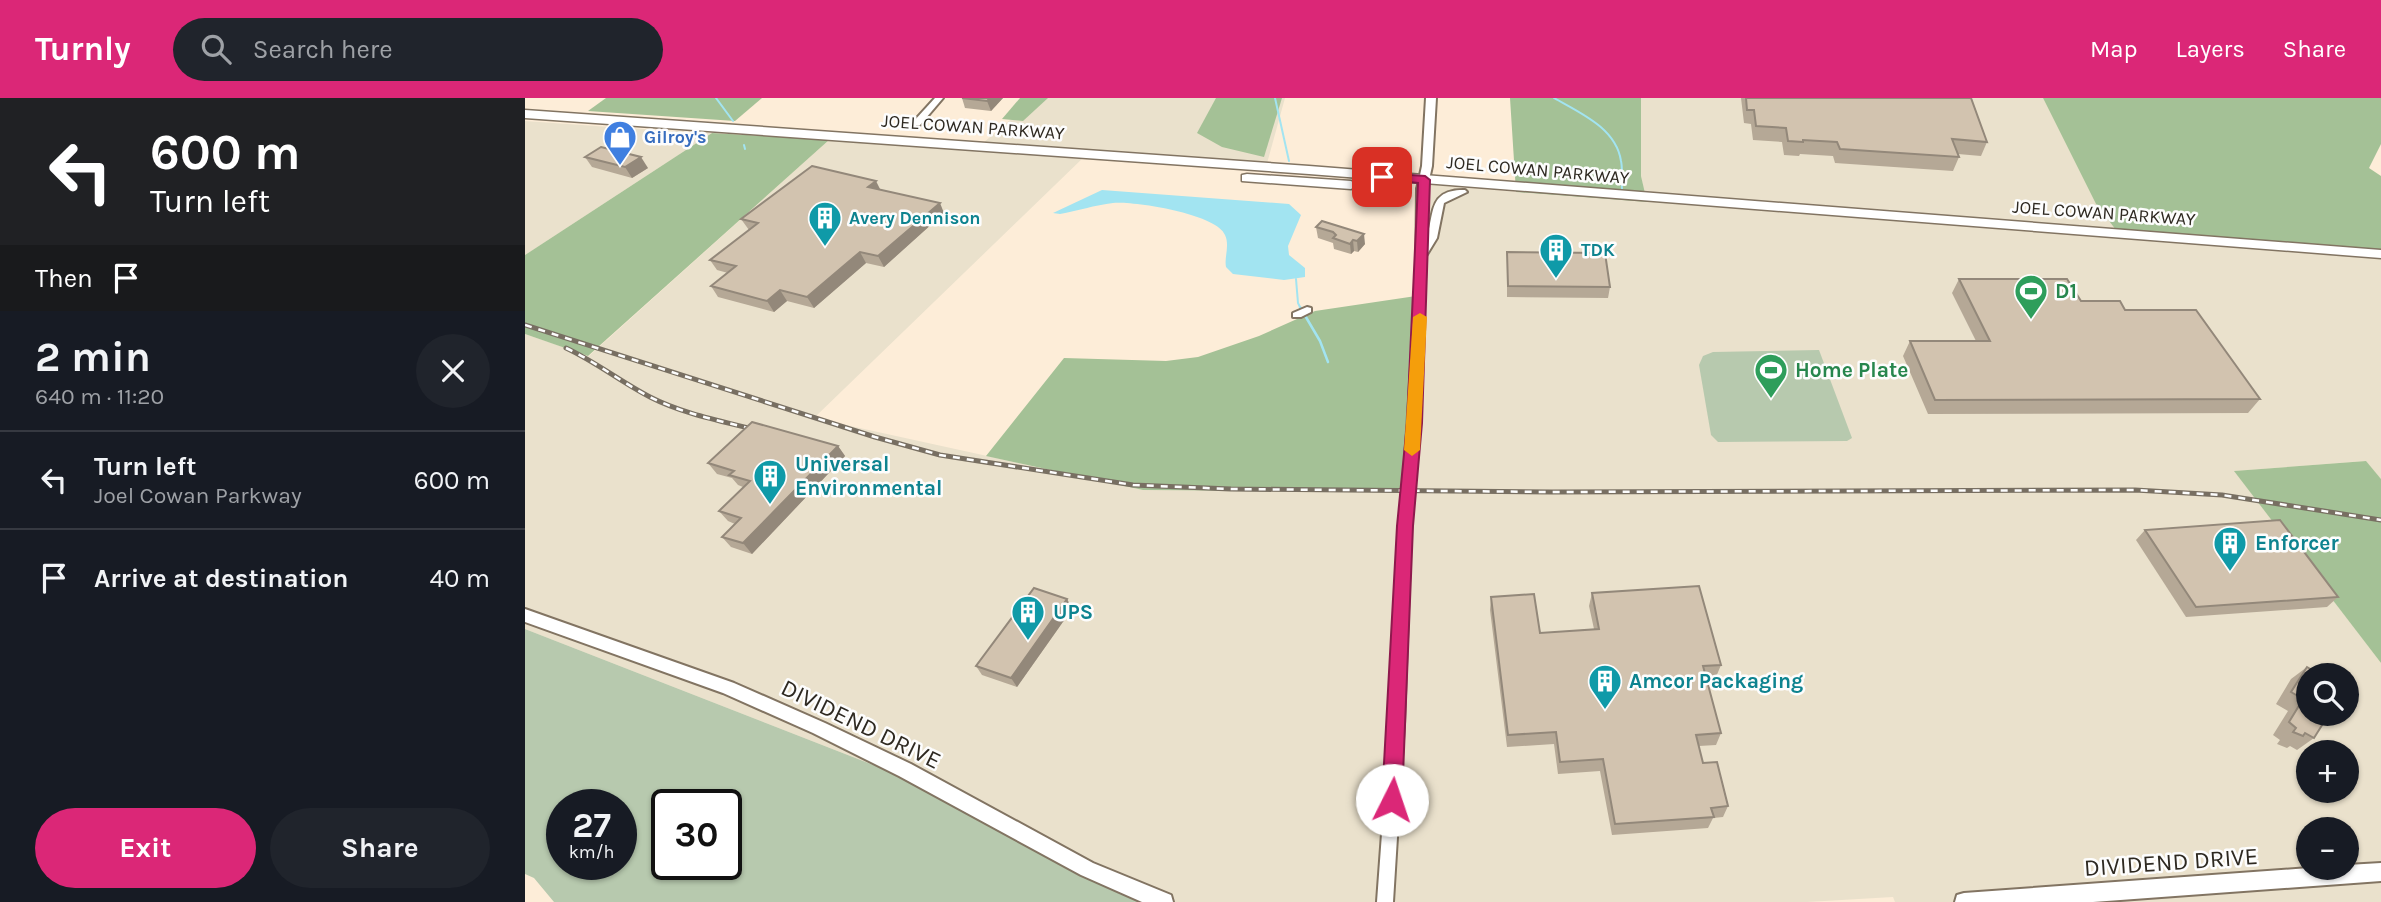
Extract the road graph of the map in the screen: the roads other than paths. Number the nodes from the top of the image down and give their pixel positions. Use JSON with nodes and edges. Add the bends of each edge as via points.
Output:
{"nodes":[{"id":1,"x":939,"y":98,"type":"edge"},
{"id":2,"x":1431,"y":98,"type":"edge"},
{"id":3,"x":525,"y":114,"type":"edge"},
{"id":4,"x":917,"y":122,"type":"dead end"},
{"id":5,"x":525,"y":123,"type":"edge"},
{"id":6,"x":1423,"y":185,"type":"junction"},
{"id":7,"x":1462,"y":192,"type":"junction"},
{"id":8,"x":2035,"y":232,"type":"junction"},
{"id":9,"x":2381,"y":254,"type":"edge"},
{"id":10,"x":1422,"y":256,"type":"junction"},
{"id":11,"x":2381,"y":262,"type":"edge"},
{"id":12,"x":1411,"y":462,"type":"joint"},
{"id":13,"x":525,"y":615,"type":"edge"},
{"id":14,"x":2381,"y":872,"type":"edge"},
{"id":15,"x":1164,"y":902,"type":"edge"},
{"id":16,"x":1385,"y":902,"type":"edge"},
{"id":17,"x":1965,"y":902,"type":"edge"}],
"edges":[{"from":1,"to":4,"type":"street"},
{"from":2,"to":6,"type":"street"},
{"from":3,"to":6,"type":"main road","name":"JOEL COWAN PARKWAY"},
{"from":5,"to":6,"type":"main road","name":"JOEL COWAN PARKWAY"},
{"from":6,"to":7,"type":"main road","name":"JOEL COWAN PARKWAY"},
{"from":6,"to":8,"type":"main road","name":"JOEL COWAN PARKWAY"},
{"from":6,"to":10,"type":"street"},
{"from":7,"to":8,"type":"main road","name":"JOEL COWAN PARKWAY"},
{"from":7,"to":10,"type":"street","via":[[1437,205],[1433,239]]},
{"from":8,"to":9,"type":"main road","name":"JOEL COWAN PARKWAY"},
{"from":8,"to":11,"type":"main road","name":"JOEL COWAN PARKWAY"},
{"from":10,"to":12,"type":"street"},
{"from":12,"to":16,"type":"street","bridge":true},
{"from":13,"to":15,"type":"street","name":"DIVIDEND DRIVE","via":[[728,688],[820,728],[1087,869]]},
{"from":14,"to":17,"type":"street","name":"DIVIDEND DRIVE"}]}
